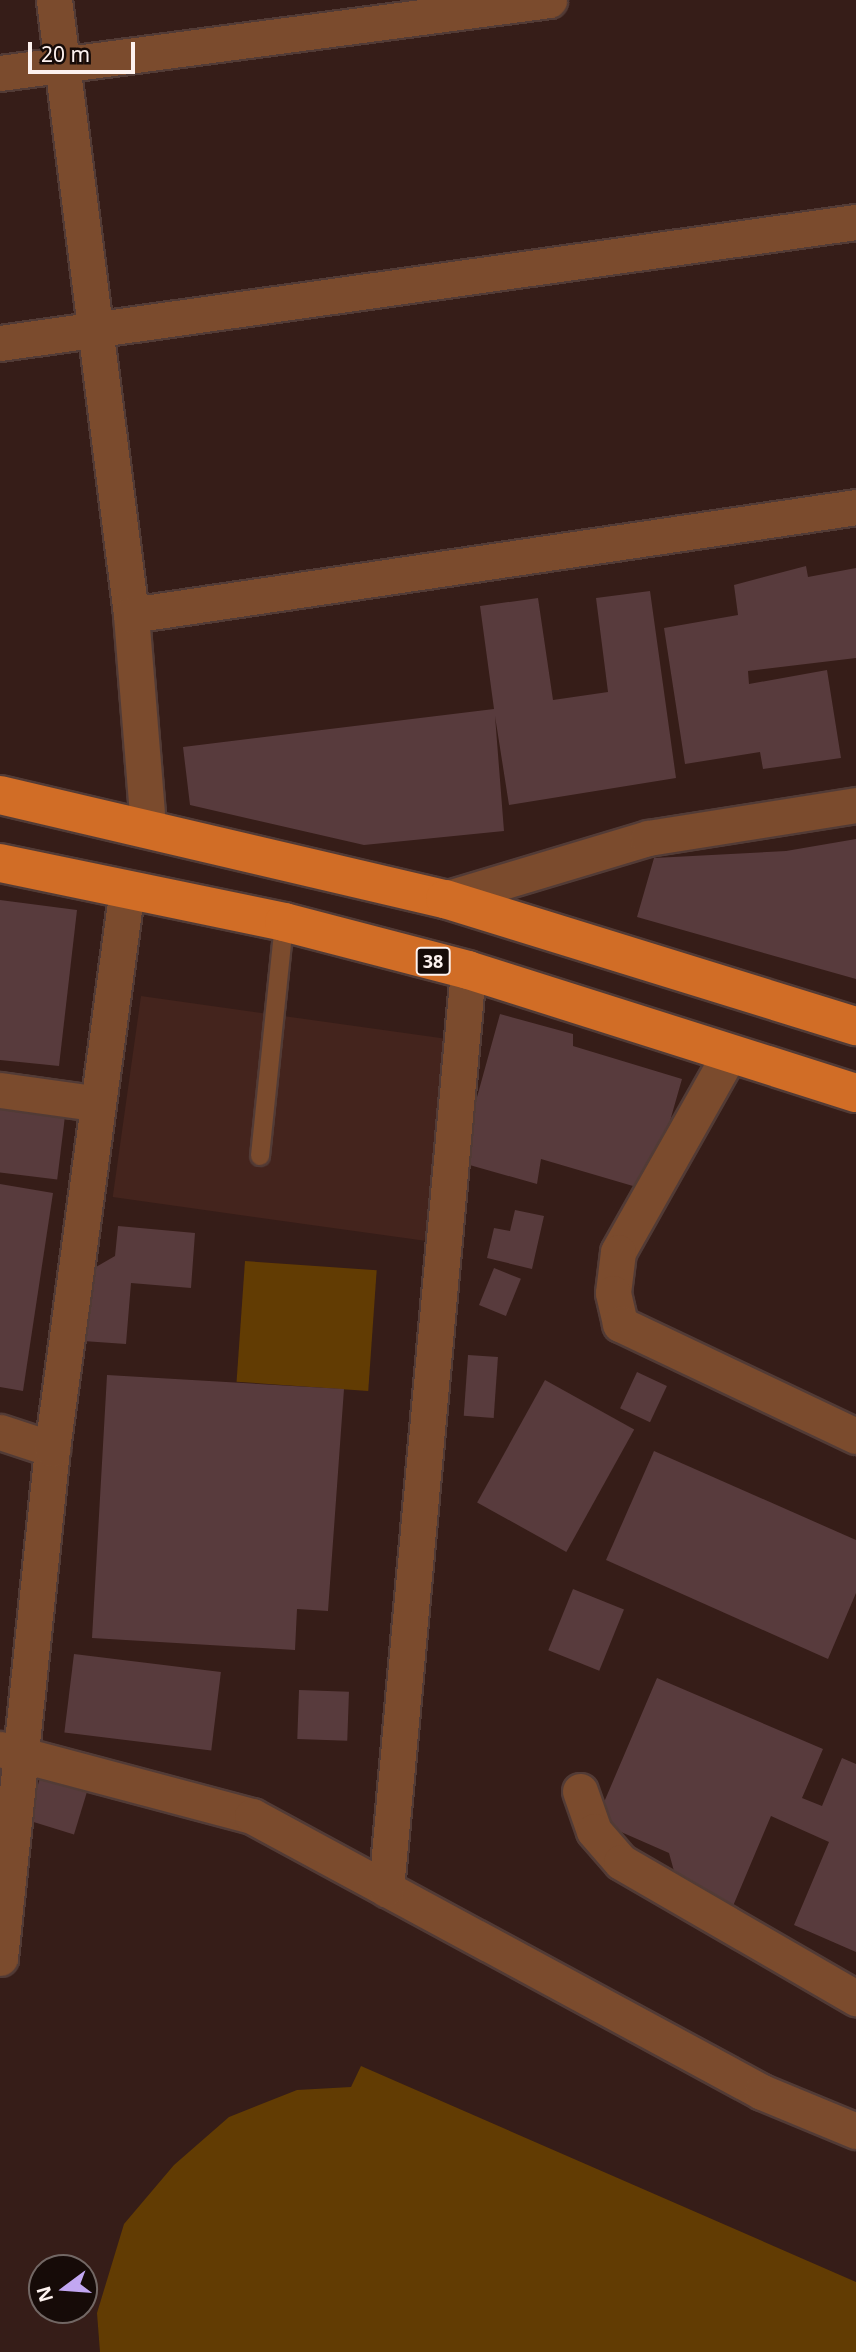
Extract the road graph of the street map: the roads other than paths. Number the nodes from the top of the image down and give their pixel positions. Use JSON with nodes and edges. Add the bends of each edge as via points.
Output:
{"nodes":[{"id":1,"x":54,"y":0,"type":"edge"},
{"id":2,"x":549,"y":0,"type":"edge"},
{"id":3,"x":63,"y":64,"type":"junction"},
{"id":4,"x":0,"y":73,"type":"edge"},
{"id":5,"x":856,"y":222,"type":"edge"},
{"id":6,"x":96,"y":331,"type":"junction"},
{"id":7,"x":0,"y":343,"type":"edge"},
{"id":8,"x":856,"y":508,"type":"edge"},
{"id":9,"x":131,"y":615,"type":"junction"},
{"id":10,"x":0,"y":794,"type":"edge"},
{"id":11,"x":856,"y":805,"type":"edge"},
{"id":12,"x":148,"y":825,"type":"junction"},
{"id":13,"x":0,"y":863,"type":"edge"},
{"id":14,"x":127,"y":888,"type":"junction"},
{"id":15,"x":445,"y":899,"type":"junction"},
{"id":16,"x":284,"y":922,"type":"junction"},
{"id":17,"x":468,"y":970,"type":"junction"},
{"id":18,"x":856,"y":1026,"type":"edge"},
{"id":19,"x":730,"y":1053,"type":"junction"},
{"id":20,"x":0,"y":1090,"type":"edge"},
{"id":21,"x":856,"y":1093,"type":"edge"},
{"id":22,"x":94,"y":1103,"type":"junction"},
{"id":23,"x":260,"y":1156,"type":"dead end"},
{"id":24,"x":0,"y":1432,"type":"edge"},
{"id":25,"x":856,"y":1436,"type":"edge"},
{"id":26,"x":52,"y":1449,"type":"junction"},
{"id":27,"x":8,"y":1752,"type":"edge"},
{"id":28,"x":580,"y":1791,"type":"dead end"},
{"id":29,"x":386,"y":1889,"type":"junction"},
{"id":30,"x":0,"y":1958,"type":"edge"},
{"id":31,"x":856,"y":1998,"type":"edge"},
{"id":32,"x":856,"y":2131,"type":"edge"}],
"edges":[{"from":1,"to":3,"type":"street"},
{"from":2,"to":3,"type":"street"},
{"from":3,"to":4,"type":"street"},
{"from":3,"to":6,"type":"street"},
{"from":5,"to":6,"type":"street"},
{"from":6,"to":7,"type":"street"},
{"from":6,"to":9,"type":"street"},
{"from":8,"to":9,"type":"street"},
{"from":9,"to":12,"type":"street"},
{"from":10,"to":12,"type":"main road"},
{"from":11,"to":15,"type":"street","via":[[648,838]]},
{"from":12,"to":15,"type":"main road"},
{"from":13,"to":14,"type":"main road","number":"38"},
{"from":14,"to":16,"type":"main road","number":"38"},
{"from":14,"to":22,"type":"street"},
{"from":15,"to":18,"type":"main road"},
{"from":16,"to":17,"type":"main road","number":"38"},
{"from":16,"to":23,"type":"lane"},
{"from":17,"to":19,"type":"main road","number":"38"},
{"from":17,"to":29,"type":"street"},
{"from":19,"to":21,"type":"main road","number":"38"},
{"from":19,"to":25,"type":"street","via":[[618,1252],[613,1293],[620,1324]]},
{"from":20,"to":22,"type":"street"},
{"from":22,"to":26,"type":"street"},
{"from":24,"to":26,"type":"street"},
{"from":26,"to":27,"type":"street"},
{"from":27,"to":29,"type":"street","via":[[251,1816]]},
{"from":27,"to":30,"type":"street"},
{"from":28,"to":31,"type":"street","via":[[594,1831],[621,1863]]},
{"from":29,"to":32,"type":"street","via":[[762,2092]]}]}
